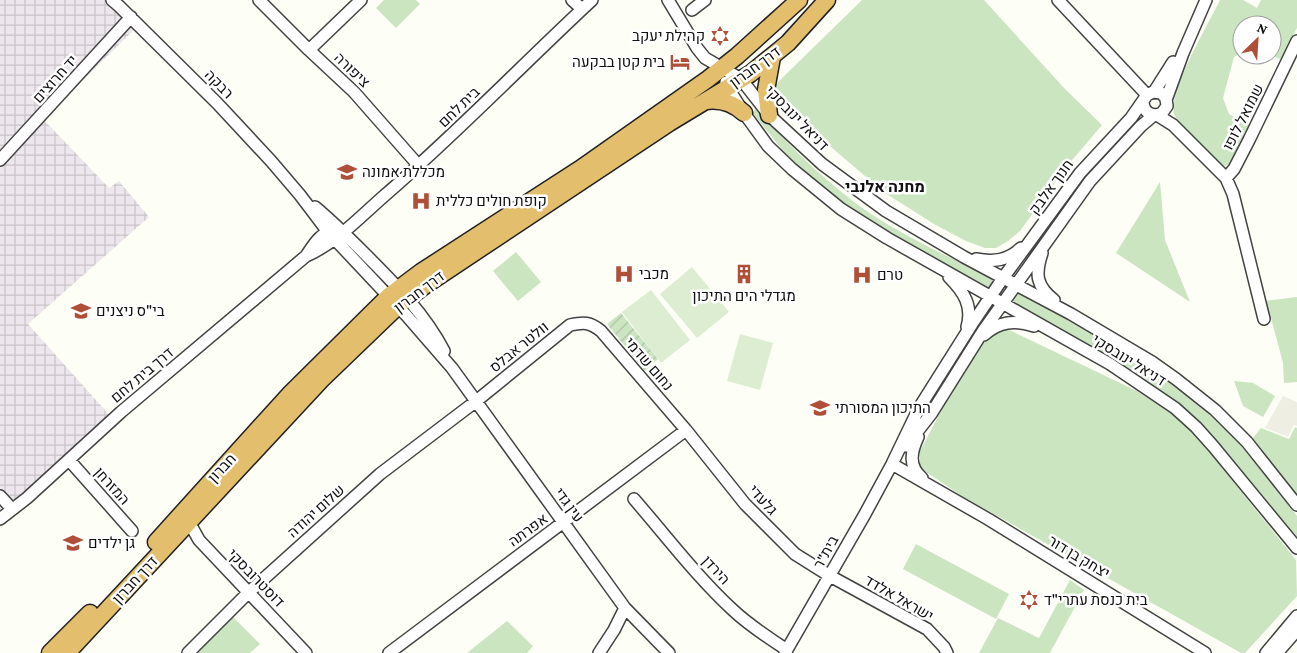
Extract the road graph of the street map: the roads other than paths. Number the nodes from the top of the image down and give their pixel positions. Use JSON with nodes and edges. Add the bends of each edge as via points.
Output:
{"nodes":[{"id":1,"x":112,"y":0,"type":"edge"},
{"id":2,"x":260,"y":0,"type":"edge"},
{"id":3,"x":361,"y":0,"type":"edge"},
{"id":4,"x":572,"y":0,"type":"edge"},
{"id":5,"x":592,"y":0,"type":"edge"},
{"id":6,"x":668,"y":0,"type":"edge"},
{"id":7,"x":704,"y":0,"type":"edge"},
{"id":8,"x":799,"y":0,"type":"edge"},
{"id":9,"x":827,"y":0,"type":"edge"},
{"id":10,"x":1058,"y":0,"type":"edge"},
{"id":11,"x":1206,"y":0,"type":"edge"},
{"id":12,"x":582,"y":10,"type":"junction"},
{"id":13,"x":692,"y":10,"type":"dead end"},
{"id":14,"x":131,"y":17,"type":"junction"},
{"id":15,"x":1193,"y":28,"type":"junction"},
{"id":16,"x":1297,"y":41,"type":"edge"},
{"id":17,"x":309,"y":50,"type":"junction"},
{"id":18,"x":772,"y":57,"type":"junction"},
{"id":19,"x":723,"y":68,"type":"junction"},
{"id":20,"x":734,"y":84,"type":"junction"},
{"id":21,"x":1148,"y":96,"type":"junction"},
{"id":22,"x":706,"y":101,"type":"junction"},
{"id":23,"x":1161,"y":110,"type":"junction"},
{"id":24,"x":744,"y":113,"type":"junction"},
{"id":25,"x":770,"y":115,"type":"junction"},
{"id":26,"x":0,"y":160,"type":"edge"},
{"id":27,"x":419,"y":166,"type":"junction"},
{"id":28,"x":1226,"y":178,"type":"junction"},
{"id":29,"x":361,"y":217,"type":"junction"},
{"id":30,"x":1041,"y":227,"type":"junction"},
{"id":31,"x":335,"y":234,"type":"junction"},
{"id":32,"x":1048,"y":239,"type":"junction"},
{"id":33,"x":359,"y":248,"type":"junction"},
{"id":34,"x":964,"y":257,"type":"junction"},
{"id":35,"x":940,"y":268,"type":"junction"},
{"id":36,"x":1003,"y":278,"type":"junction"},
{"id":37,"x":1016,"y":284,"type":"junction"},
{"id":38,"x":398,"y":297,"type":"junction"},
{"id":39,"x":990,"y":297,"type":"junction"},
{"id":40,"x":1002,"y":304,"type":"junction"},
{"id":41,"x":1071,"y":314,"type":"junction"},
{"id":42,"x":1264,"y":319,"type":"dead end"},
{"id":43,"x":585,"y":322,"type":"joint"},
{"id":44,"x":1054,"y":333,"type":"junction"},
{"id":45,"x":964,"y":336,"type":"junction"},
{"id":46,"x":976,"y":342,"type":"junction"},
{"id":47,"x":475,"y":402,"type":"junction"},
{"id":48,"x":925,"y":422,"type":"junction"},
{"id":49,"x":686,"y":430,"type":"junction"},
{"id":50,"x":69,"y":460,"type":"junction"},
{"id":51,"x":911,"y":461,"type":"joint"},
{"id":52,"x":892,"y":464,"type":"junction"},
{"id":53,"x":935,"y":488,"type":"junction"},
{"id":54,"x":0,"y":496,"type":"edge"},
{"id":55,"x":634,"y":498,"type":"dead end"},
{"id":56,"x":1297,"y":505,"type":"edge"},
{"id":57,"x":12,"y":509,"type":"junction"},
{"id":58,"x":0,"y":519,"type":"edge"},
{"id":59,"x":190,"y":522,"type":"junction"},
{"id":60,"x":563,"y":523,"type":"junction"},
{"id":61,"x":132,"y":531,"type":"dead end"},
{"id":62,"x":1297,"y":548,"type":"edge"},
{"id":63,"x":830,"y":576,"type":"junction"},
{"id":64,"x":248,"y":592,"type":"junction"},
{"id":65,"x":625,"y":608,"type":"junction"},
{"id":66,"x":1297,"y":616,"type":"edge"},
{"id":67,"x":1297,"y":630,"type":"edge"},
{"id":68,"x":786,"y":652,"type":"edge"},
{"id":69,"x":50,"y":653,"type":"edge"},
{"id":70,"x":67,"y":653,"type":"edge"},
{"id":71,"x":188,"y":653,"type":"edge"},
{"id":72,"x":306,"y":653,"type":"edge"},
{"id":73,"x":389,"y":653,"type":"edge"},
{"id":74,"x":599,"y":653,"type":"edge"},
{"id":75,"x":669,"y":653,"type":"edge"},
{"id":76,"x":947,"y":653,"type":"edge"},
{"id":77,"x":1206,"y":653,"type":"edge"},
{"id":78,"x":1266,"y":653,"type":"edge"},
{"id":79,"x":1277,"y":653,"type":"edge"}],
"edges":[{"from":1,"to":14,"type":"street","name":"רבקה"},
{"from":2,"to":17,"type":"street","name":"ציפורה"},
{"from":3,"to":17,"type":"street"},
{"from":4,"to":12,"type":"street"},
{"from":5,"to":12,"type":"street","name":"בית לחם"},
{"from":6,"to":19,"type":"street","name":"דניאל ינובסקי","via":[[705,58]]},
{"from":7,"to":13,"type":"street"},
{"from":8,"to":19,"type":"highway","name":"דרך חברון"},
{"from":9,"to":18,"type":"highway","name":"דרך חברון"},
{"from":10,"to":21,"type":"street"},
{"from":11,"to":15,"type":"street","name":"חנוך אלבק"},
{"from":12,"to":27,"type":"street","name":"בית לחם"},
{"from":14,"to":26,"type":"street","name":"יד חרוצים"},
{"from":14,"to":31,"type":"street","name":"רבקה","via":[[216,103]]},
{"from":15,"to":21,"type":"street","name":"חנוך אלבק"},
{"from":15,"to":23,"type":"street","name":"חנוך אלבק"},
{"from":16,"to":28,"type":"street","name":"שמואל לופו","via":[[1249,140]]},
{"from":17,"to":27,"type":"street","name":"ציפורה","via":[[354,92]]},
{"from":18,"to":20,"type":"highway","name":"דרך חברון"},
{"from":18,"to":25,"type":"highway","via":[[766,90]]},
{"from":19,"to":20,"type":"street","name":"דניאל ינובסקי"},
{"from":19,"to":38,"type":"highway","name":"דרך חברון","via":[[580,169],[421,272]]},
{"from":20,"to":22,"type":"highway","name":"דרך חברון"},
{"from":20,"to":24,"type":"street","name":"דניאל ינובסקי"},
{"from":20,"to":25,"type":"street","name":"דניאל ינובסקי"},
{"from":21,"to":23,"type":"street","via":[[1163,94]]},
{"from":21,"to":23,"type":"street","name":"שמואל לופו","via":[[1144,109],[1149,114]]},
{"from":21,"to":30,"type":"street","name":"חנוך אלבק","via":[[1132,118],[1080,173]]},
{"from":22,"to":24,"type":"highway","via":[[726,102]]},
{"from":22,"to":38,"type":"highway","name":"דרך חברון"},
{"from":23,"to":28,"type":"street","name":"שמואל לופו"},
{"from":23,"to":32,"type":"street","name":"חנוך אלבק","via":[[1095,174]]},
{"from":24,"to":35,"type":"street","name":"דניאל ינובסקי","via":[[778,156],[841,209]]},
{"from":25,"to":34,"type":"street","name":"דניאל ינובסקי","via":[[800,146],[846,184]]},
{"from":27,"to":29,"type":"street","name":"בית לחם"},
{"from":28,"to":42,"type":"street","name":"שמואל לופו","via":[[1233,194]]},
{"from":29,"to":31,"type":"street","name":"בית לחם"},
{"from":29,"to":33,"type":"street","via":[[357,234]]},
{"from":30,"to":34,"type":"street","via":[[1019,250],[1004,260]]},
{"from":30,"to":36,"type":"street","name":"חנוך אלבק"},
{"from":31,"to":33,"type":"street","name":"רבקה"},
{"from":31,"to":38,"type":"street","name":"רבקה"},
{"from":31,"to":50,"type":"street","name":"דרך בית לחם","via":[[318,239],[306,256]]},
{"from":32,"to":37,"type":"street","name":"חנוך אלבק"},
{"from":32,"to":41,"type":"street","via":[[1039,261],[1038,280],[1048,296]]},
{"from":33,"to":38,"type":"street","name":"רבקה"},
{"from":34,"to":36,"type":"street","name":"דניאל ינובסקי"},
{"from":35,"to":39,"type":"street","name":"דניאל ינובסקי"},
{"from":35,"to":45,"type":"street","via":[[967,300],[970,316]]},
{"from":36,"to":37,"type":"street","name":"דניאל ינובסקי"},
{"from":36,"to":39,"type":"street","name":"חנוך אלבק"},
{"from":37,"to":40,"type":"street","name":"חנוך אלבק"},
{"from":37,"to":41,"type":"street","name":"דניאל ינובסקי"},
{"from":38,"to":47,"type":"street","name":"עין גדי"},
{"from":38,"to":59,"type":"highway","name":"דרך חברון"},
{"from":38,"to":69,"type":"highway","name":"חברון","via":[[301,383]]},
{"from":39,"to":40,"type":"street","name":"דניאל ינובסקי"},
{"from":39,"to":45,"type":"street","name":"בית\"ר"},
{"from":40,"to":44,"type":"street","name":"דניאל ינובסקי"},
{"from":40,"to":46,"type":"street","name":"בית\"ר"},
{"from":41,"to":56,"type":"street","name":"דניאל ינובסקי","via":[[1152,362],[1215,410],[1247,442]]},
{"from":43,"to":47,"type":"street","name":"וולטר אבלס","via":[[570,325]]},
{"from":43,"to":49,"type":"street","name":"נחום שדמי","via":[[601,331]]},
{"from":44,"to":46,"type":"street","via":[[1026,323],[1002,323]]},
{"from":44,"to":62,"type":"street","name":"דניאל ינובסקי","via":[[1110,364],[1175,408],[1213,446]]},
{"from":45,"to":52,"type":"street","name":"בית\"ר","via":[[919,408]]},
{"from":46,"to":48,"type":"street","name":"בית\"ר"},
{"from":47,"to":60,"type":"street","name":"עין גדי"},
{"from":47,"to":64,"type":"street","name":"שלום יהודה","via":[[380,474]]},
{"from":48,"to":51,"type":"street","name":"בית\"ר"},
{"from":48,"to":52,"type":"street","name":"בית\"ר"},
{"from":49,"to":60,"type":"street","name":"אפרתה"},
{"from":49,"to":63,"type":"street","name":"גלעדי","via":[[763,524],[795,554]]},
{"from":50,"to":57,"type":"street","name":"דרך בית לחם"},
{"from":50,"to":61,"type":"street","name":"המזרחן"},
{"from":51,"to":53,"type":"street","name":"יצחק בן דור","via":[[920,477]]},
{"from":52,"to":53,"type":"street","name":"יצחק בן דור"},
{"from":52,"to":63,"type":"street","name":"בית\"ר"},
{"from":53,"to":77,"type":"street","name":"יצחק בן דור"},
{"from":54,"to":57,"type":"street"},
{"from":55,"to":68,"type":"street","name":"הירדן","via":[[698,575],[733,611]]},
{"from":57,"to":58,"type":"street","name":"דרך בית לחם"},
{"from":59,"to":64,"type":"street","name":"דוסטרובסקי","via":[[199,540]]},
{"from":59,"to":70,"type":"highway","name":"דרך חברון"},
{"from":60,"to":65,"type":"street","name":"עין גדי"},
{"from":60,"to":73,"type":"street","name":"אפרתה"},
{"from":63,"to":68,"type":"street","name":"בית\"ר"},
{"from":63,"to":76,"type":"street","name":"ישראל אלדד","via":[[927,629]]},
{"from":64,"to":71,"type":"street","name":"שלום יהודה"},
{"from":64,"to":72,"type":"street","name":"דוסטרובסקי"},
{"from":65,"to":74,"type":"street"},
{"from":65,"to":75,"type":"street","name":"עין גדי"},
{"from":66,"to":78,"type":"street"},
{"from":67,"to":79,"type":"street"}]}
